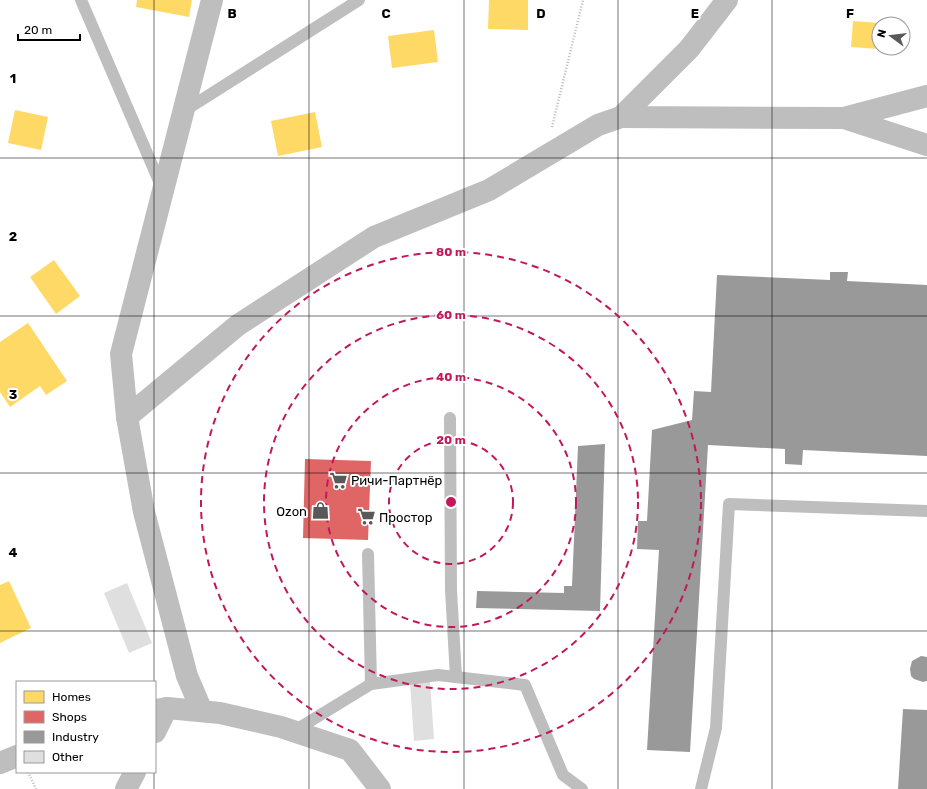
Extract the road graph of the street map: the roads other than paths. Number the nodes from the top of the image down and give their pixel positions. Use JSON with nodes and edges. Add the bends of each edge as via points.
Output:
{"nodes":[{"id":1,"x":81,"y":0,"type":"edge"},
{"id":2,"x":212,"y":0,"type":"edge"},
{"id":3,"x":359,"y":0,"type":"edge"},
{"id":4,"x":727,"y":0,"type":"edge"},
{"id":5,"x":927,"y":96,"type":"edge"},
{"id":6,"x":183,"y":111,"type":"junction"},
{"id":7,"x":621,"y":118,"type":"junction"},
{"id":8,"x":844,"y":118,"type":"junction"},
{"id":9,"x":927,"y":145,"type":"edge"},
{"id":10,"x":163,"y":191,"type":"junction"},
{"id":11,"x":127,"y":417,"type":"junction"},
{"id":12,"x":450,"y":418,"type":"dead end"},
{"id":13,"x":927,"y":511,"type":"edge"},
{"id":14,"x":368,"y":554,"type":"dead end"},
{"id":15,"x":456,"y":677,"type":"junction"},
{"id":16,"x":371,"y":684,"type":"junction"},
{"id":17,"x":161,"y":709,"type":"edge"},
{"id":18,"x":202,"y":711,"type":"junction"},
{"id":19,"x":156,"y":728,"type":"edge"},
{"id":20,"x":294,"y":731,"type":"junction"},
{"id":21,"x":16,"y":756,"type":"edge"},
{"id":22,"x":0,"y":763,"type":"edge"},
{"id":23,"x":134,"y":773,"type":"edge"},
{"id":24,"x":126,"y":789,"type":"edge"},
{"id":25,"x":380,"y":789,"type":"edge"},
{"id":26,"x":582,"y":789,"type":"edge"},
{"id":27,"x":701,"y":789,"type":"edge"}],
"edges":[{"from":1,"to":10,"type":"lane"},
{"from":2,"to":6,"type":"street"},
{"from":3,"to":6,"type":"lane"},
{"from":4,"to":7,"type":"street","via":[[689,48]]},
{"from":5,"to":8,"type":"street"},
{"from":6,"to":10,"type":"street"},
{"from":7,"to":8,"type":"street"},
{"from":7,"to":11,"type":"street","via":[[598,125],[489,190],[374,237],[238,325]]},
{"from":8,"to":9,"type":"street"},
{"from":10,"to":11,"type":"street","via":[[121,354]]},
{"from":11,"to":18,"type":"street","via":[[148,527],[187,676]]},
{"from":12,"to":15,"type":"lane"},
{"from":13,"to":27,"type":"lane","via":[[729,504],[716,728]]},
{"from":14,"to":16,"type":"lane"},
{"from":15,"to":16,"type":"lane","via":[[438,675]]},
{"from":15,"to":26,"type":"lane","via":[[525,685],[563,775]]},
{"from":16,"to":20,"type":"lane"},
{"from":17,"to":18,"type":"street"},
{"from":17,"to":19,"type":"street"},
{"from":18,"to":20,"type":"street"},
{"from":20,"to":25,"type":"street","via":[[350,750]]},
{"from":21,"to":22,"type":"street"},
{"from":23,"to":24,"type":"street"}]}
